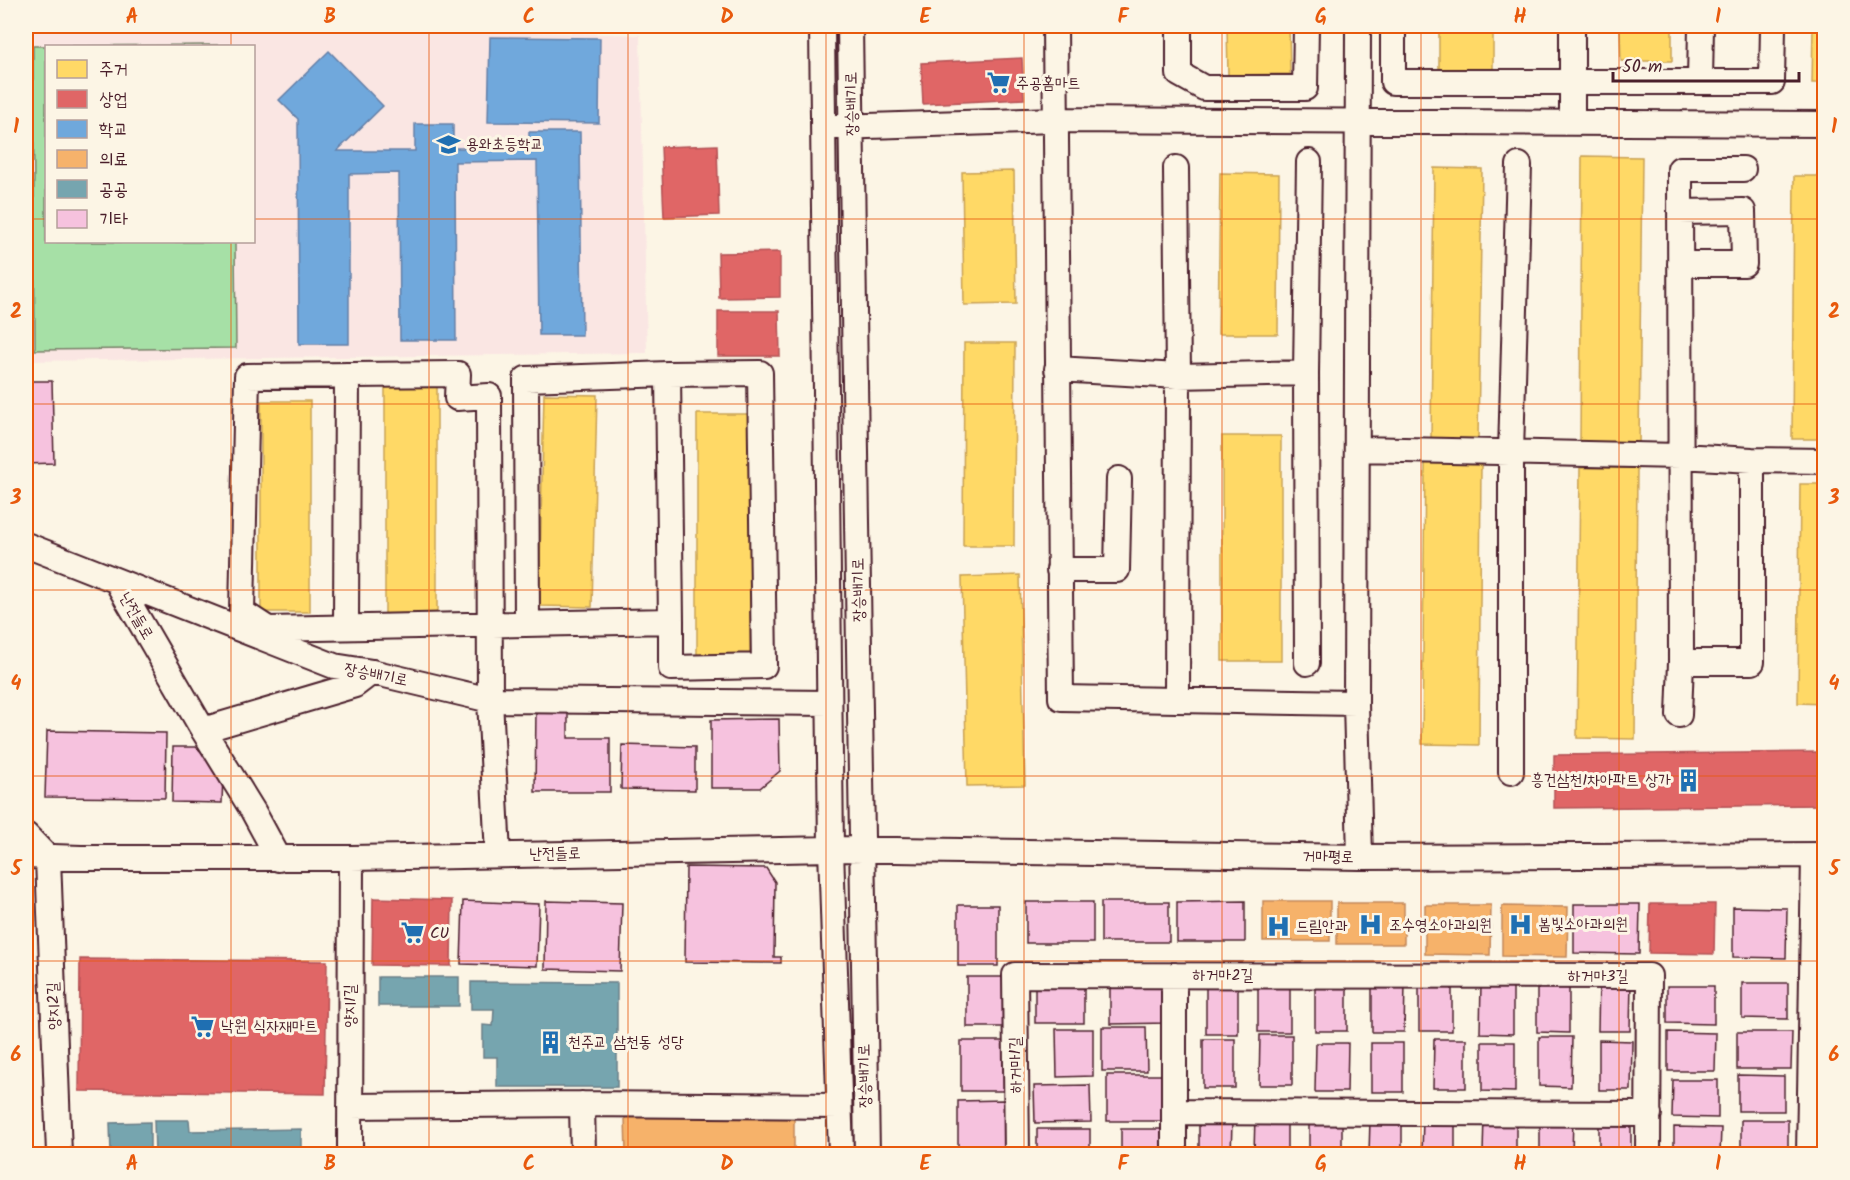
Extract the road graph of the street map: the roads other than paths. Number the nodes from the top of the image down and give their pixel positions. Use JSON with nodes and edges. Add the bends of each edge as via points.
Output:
{"nodes":[{"id":1,"x":822,"y":26,"type":"edge"},
{"id":2,"x":850,"y":26,"type":"edge"},
{"id":3,"x":1055,"y":26,"type":"edge"},
{"id":4,"x":1179,"y":26,"type":"edge"},
{"id":5,"x":1306,"y":26,"type":"edge"},
{"id":6,"x":1358,"y":26,"type":"edge"},
{"id":7,"x":1393,"y":26,"type":"edge"},
{"id":8,"x":1572,"y":26,"type":"edge"},
{"id":9,"x":1701,"y":26,"type":"edge"},
{"id":10,"x":1773,"y":26,"type":"edge"},
{"id":11,"x":1572,"y":81,"type":"junction"},
{"id":12,"x":1700,"y":81,"type":"junction"},
{"id":13,"x":1055,"y":120,"type":"junction"},
{"id":14,"x":1358,"y":121,"type":"junction"},
{"id":15,"x":1572,"y":122,"type":"junction"},
{"id":16,"x":1824,"y":124,"type":"edge"},
{"id":17,"x":823,"y":127,"type":"junction"},
{"id":18,"x":852,"y":127,"type":"junction"},
{"id":19,"x":1309,"y":162,"type":"dead end"},
{"id":20,"x":1519,"y":165,"type":"dead end"},
{"id":21,"x":1176,"y":168,"type":"dead end"},
{"id":22,"x":1743,"y":169,"type":"dead end"},
{"id":23,"x":1680,"y":212,"type":"junction"},
{"id":24,"x":1680,"y":264,"type":"junction"},
{"id":25,"x":1057,"y":369,"type":"junction"},
{"id":26,"x":1306,"y":373,"type":"junction"},
{"id":27,"x":669,"y":374,"type":"junction"},
{"id":28,"x":347,"y":375,"type":"junction"},
{"id":29,"x":1178,"y":376,"type":"junction"},
{"id":30,"x":1357,"y":449,"type":"junction"},
{"id":31,"x":1511,"y":453,"type":"junction"},
{"id":32,"x":1680,"y":456,"type":"junction"},
{"id":33,"x":1752,"y":460,"type":"junction"},
{"id":34,"x":1824,"y":461,"type":"edge"},
{"id":35,"x":1119,"y":479,"type":"dead end"},
{"id":36,"x":26,"y":545,"type":"edge"},
{"id":37,"x":1059,"y":570,"type":"junction"},
{"id":38,"x":117,"y":582,"type":"junction"},
{"id":39,"x":670,"y":621,"type":"junction"},
{"id":40,"x":490,"y":624,"type":"junction"},
{"id":41,"x":527,"y":624,"type":"junction"},
{"id":42,"x":346,"y":627,"type":"junction"},
{"id":43,"x":1680,"y":662,"type":"junction"},
{"id":44,"x":1307,"y":663,"type":"dead end"},
{"id":45,"x":372,"y":672,"type":"junction"},
{"id":46,"x":490,"y":700,"type":"junction"},
{"id":47,"x":1177,"y":700,"type":"junction"},
{"id":48,"x":829,"y":704,"type":"junction"},
{"id":49,"x":1356,"y":704,"type":"junction"},
{"id":50,"x":1679,"y":715,"type":"dead end"},
{"id":51,"x":203,"y":730,"type":"junction"},
{"id":52,"x":1511,"y":772,"type":"dead end"},
{"id":53,"x":26,"y":835,"type":"edge"},
{"id":54,"x":831,"y":849,"type":"junction"},
{"id":55,"x":860,"y":850,"type":"junction"},
{"id":56,"x":498,"y":855,"type":"junction"},
{"id":57,"x":1819,"y":855,"type":"edge"},
{"id":58,"x":37,"y":857,"type":"edge"},
{"id":59,"x":1360,"y":857,"type":"junction"},
{"id":60,"x":351,"y":858,"type":"junction"},
{"id":61,"x":279,"y":859,"type":"junction"},
{"id":62,"x":1174,"y":975,"type":"junction"},
{"id":63,"x":1410,"y":975,"type":"joint"},
{"id":64,"x":582,"y":1104,"type":"junction"},
{"id":65,"x":350,"y":1106,"type":"junction"},
{"id":66,"x":839,"y":1106,"type":"junction"},
{"id":67,"x":1174,"y":1112,"type":"junction"},
{"id":68,"x":1649,"y":1114,"type":"junction"},
{"id":69,"x":59,"y":1155,"type":"edge"},
{"id":70,"x":350,"y":1155,"type":"edge"},
{"id":71,"x":583,"y":1155,"type":"edge"},
{"id":72,"x":841,"y":1155,"type":"edge"},
{"id":73,"x":867,"y":1155,"type":"edge"},
{"id":74,"x":1017,"y":1155,"type":"edge"},
{"id":75,"x":1174,"y":1155,"type":"edge"},
{"id":76,"x":1648,"y":1155,"type":"edge"},
{"id":77,"x":1809,"y":1155,"type":"edge"}],
"edges":[{"from":1,"to":17,"type":"street","name":"장승배기로"},
{"from":2,"to":18,"type":"street","name":"장승배기로"},
{"from":3,"to":13,"type":"street"},
{"from":4,"to":5,"type":"street","via":[[1179,74],[1204,88],[1305,88]]},
{"from":6,"to":14,"type":"street"},
{"from":7,"to":11,"type":"street","via":[[1393,82]]},
{"from":8,"to":11,"type":"street"},
{"from":9,"to":12,"type":"street"},
{"from":10,"to":12,"type":"street","via":[[1772,82]]},
{"from":11,"to":12,"type":"street"},
{"from":11,"to":15,"type":"street"},
{"from":13,"to":14,"type":"street"},
{"from":13,"to":18,"type":"street"},
{"from":13,"to":25,"type":"street"},
{"from":14,"to":15,"type":"street"},
{"from":14,"to":30,"type":"street"},
{"from":15,"to":16,"type":"street"},
{"from":17,"to":18,"type":"street"},
{"from":17,"to":48,"type":"street","name":"장승배기로"},
{"from":18,"to":55,"type":"street","name":"장승배기로"},
{"from":19,"to":26,"type":"street"},
{"from":20,"to":31,"type":"street"},
{"from":21,"to":29,"type":"street"},
{"from":22,"to":23,"type":"street","via":[[1680,169]]},
{"from":23,"to":24,"type":"street"},
{"from":23,"to":24,"type":"street","via":[[1743,211],[1744,264]]},
{"from":24,"to":32,"type":"street"},
{"from":25,"to":29,"type":"street"},
{"from":25,"to":37,"type":"street"},
{"from":26,"to":29,"type":"street"},
{"from":26,"to":44,"type":"street"},
{"from":27,"to":39,"type":"street"},
{"from":27,"to":39,"type":"street","via":[[760,374],[764,666],[671,668]]},
{"from":27,"to":41,"type":"street","via":[[526,379]]},
{"from":28,"to":40,"type":"street","via":[[458,374],[457,398],[489,396]]},
{"from":28,"to":42,"type":"street"},
{"from":28,"to":42,"type":"street","via":[[247,376],[242,612],[268,629]]},
{"from":29,"to":47,"type":"street"},
{"from":30,"to":31,"type":"street"},
{"from":30,"to":49,"type":"street"},
{"from":31,"to":32,"type":"street"},
{"from":31,"to":52,"type":"street"},
{"from":32,"to":33,"type":"street"},
{"from":32,"to":43,"type":"street"},
{"from":33,"to":34,"type":"street"},
{"from":33,"to":43,"type":"street","via":[[1752,662]]},
{"from":35,"to":37,"type":"street","via":[[1117,570]]},
{"from":36,"to":38,"type":"street","name":"난전들로"},
{"from":37,"to":47,"type":"street","via":[[1061,698]]},
{"from":38,"to":45,"type":"street","name":"장승배기로","via":[[334,666]]},
{"from":38,"to":51,"type":"street","name":"난전들로"},
{"from":39,"to":41,"type":"street"},
{"from":40,"to":41,"type":"street"},
{"from":40,"to":42,"type":"street"},
{"from":40,"to":46,"type":"street"},
{"from":43,"to":50,"type":"street"},
{"from":45,"to":46,"type":"street","name":"장승배기로"},
{"from":45,"to":51,"type":"street","via":[[355,685]]},
{"from":46,"to":48,"type":"street","name":"장승배기로"},
{"from":46,"to":56,"type":"street"},
{"from":47,"to":49,"type":"street"},
{"from":48,"to":54,"type":"street","name":"장승배기로"},
{"from":49,"to":59,"type":"street"},
{"from":51,"to":61,"type":"street","name":"난전들로"},
{"from":53,"to":58,"type":"street"},
{"from":54,"to":55,"type":"street","name":"거마평로"},
{"from":54,"to":56,"type":"street","name":"난전들로"},
{"from":54,"to":66,"type":"street","name":"장승배기로"},
{"from":55,"to":59,"type":"street","name":"거마평로"},
{"from":55,"to":73,"type":"street","name":"장승배기로"},
{"from":56,"to":60,"type":"street","name":"난전들로"},
{"from":57,"to":59,"type":"street","name":"거마평로"},
{"from":57,"to":77,"type":"street"},
{"from":58,"to":61,"type":"street","name":"난전들로"},
{"from":58,"to":69,"type":"street","name":"양지2길"},
{"from":60,"to":61,"type":"street","name":"난전들로"},
{"from":60,"to":65,"type":"street","name":"양지1길"},
{"from":62,"to":63,"type":"street","name":"하거마2길"},
{"from":62,"to":67,"type":"street","name":"하거마2길"},
{"from":62,"to":74,"type":"street","name":"하거마1길","via":[[1015,975]]},
{"from":63,"to":68,"type":"street","name":"하거마3길","via":[[1649,976]]},
{"from":64,"to":65,"type":"street","name":"장승배기로"},
{"from":64,"to":66,"type":"street","name":"장승배기로"},
{"from":64,"to":71,"type":"street"},
{"from":65,"to":70,"type":"street","name":"양지1길"},
{"from":66,"to":72,"type":"street","name":"장승배기로"},
{"from":67,"to":68,"type":"street"},
{"from":67,"to":75,"type":"street","name":"하거마2길"},
{"from":68,"to":76,"type":"street","name":"하거마3길"}]}
